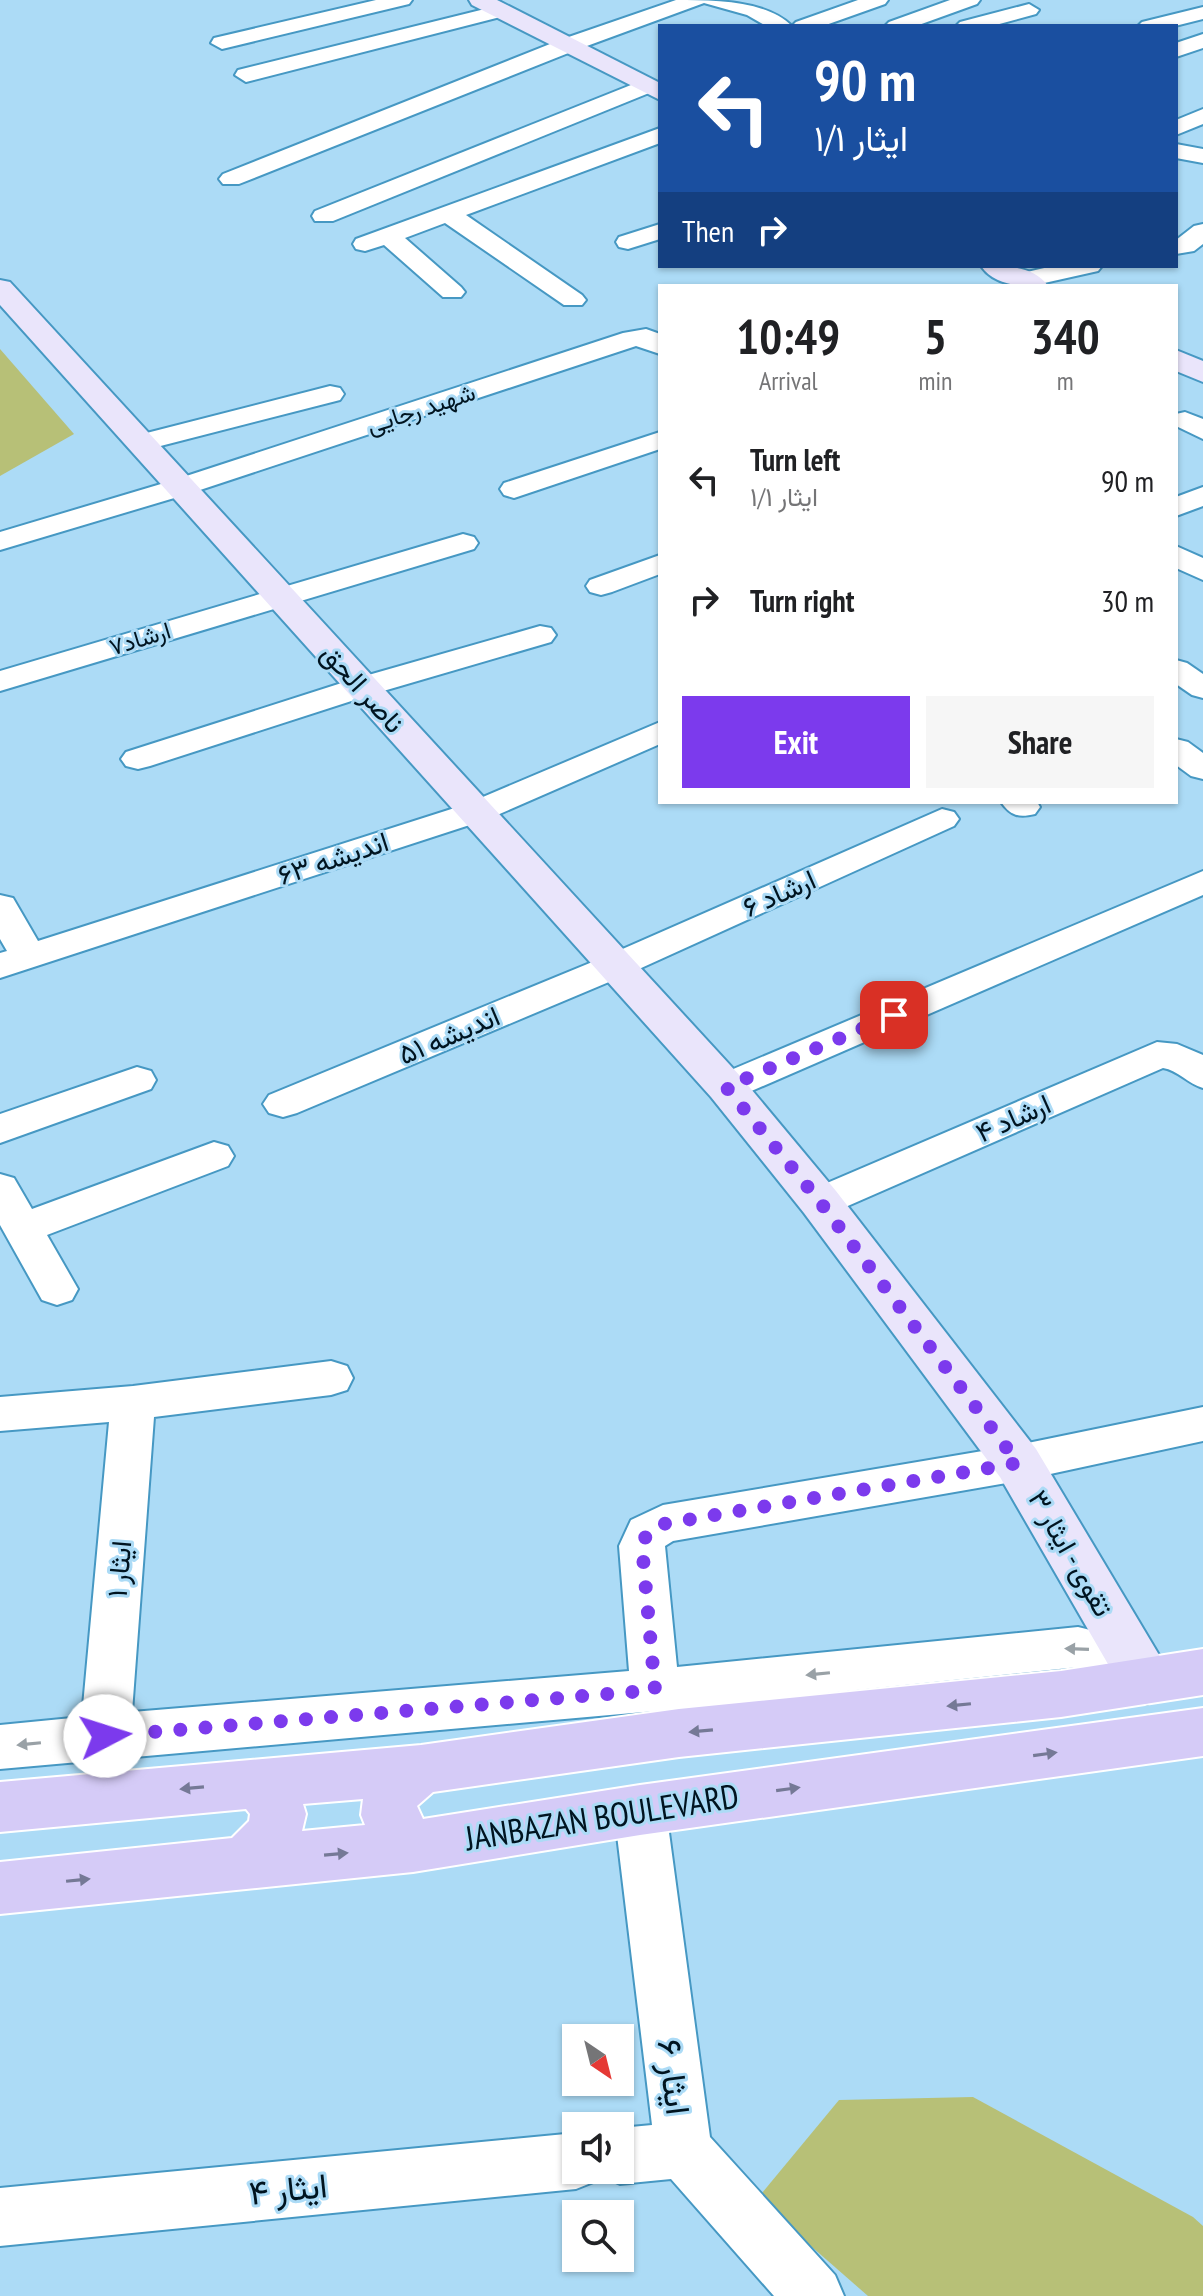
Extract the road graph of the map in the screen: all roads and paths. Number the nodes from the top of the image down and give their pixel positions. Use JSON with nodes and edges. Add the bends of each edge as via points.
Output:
{"nodes":[{"id":1,"x":402,"y":0,"type":"edge"},
{"id":2,"x":696,"y":0,"type":"edge"},
{"id":3,"x":713,"y":0,"type":"edge"},
{"id":4,"x":878,"y":0,"type":"edge"},
{"id":5,"x":908,"y":0,"type":"edge"},
{"id":6,"x":970,"y":0,"type":"edge"},
{"id":7,"x":777,"y":4,"type":"dead end"},
{"id":8,"x":490,"y":5,"type":"edge"},
{"id":9,"x":1029,"y":10,"type":"dead end"},
{"id":10,"x":754,"y":11,"type":"junction"},
{"id":11,"x":932,"y":11,"type":"junction"},
{"id":12,"x":1203,"y":13,"type":"edge"},
{"id":13,"x":778,"y":24,"type":"edge"},
{"id":14,"x":809,"y":24,"type":"edge"},
{"id":15,"x":901,"y":24,"type":"edge"},
{"id":16,"x":961,"y":24,"type":"edge"},
{"id":17,"x":973,"y":24,"type":"edge"},
{"id":18,"x":1157,"y":24,"type":"edge"},
{"id":19,"x":1203,"y":40,"type":"edge"},
{"id":20,"x":222,"y":43,"type":"dead end"},
{"id":21,"x":568,"y":45,"type":"junction"},
{"id":22,"x":1178,"y":50,"type":"edge"},
{"id":23,"x":246,"y":75,"type":"dead end"},
{"id":24,"x":653,"y":89,"type":"edge"},
{"id":25,"x":1203,"y":116,"type":"edge"},
{"id":26,"x":1178,"y":127,"type":"edge"},
{"id":27,"x":658,"y":136,"type":"edge"},
{"id":28,"x":1178,"y":151,"type":"edge"},
{"id":29,"x":1203,"y":156,"type":"edge"},
{"id":30,"x":457,"y":162,"type":"junction"},
{"id":31,"x":231,"y":179,"type":"dead end"},
{"id":32,"x":508,"y":192,"type":"junction"},
{"id":33,"x":448,"y":214,"type":"junction"},
{"id":34,"x":324,"y":216,"type":"dead end"},
{"id":35,"x":658,"y":232,"type":"edge"},
{"id":36,"x":628,"y":242,"type":"dead end"},
{"id":37,"x":999,"y":268,"type":"edge"},
{"id":38,"x":1082,"y":268,"type":"edge"},
{"id":39,"x":1028,"y":283,"type":"edge"},
{"id":40,"x":0,"y":288,"type":"edge"},
{"id":41,"x":452,"y":292,"type":"dead end"},
{"id":42,"x":573,"y":300,"type":"dead end"},
{"id":43,"x":658,"y":345,"type":"edge"},
{"id":44,"x":1178,"y":360,"type":"edge"},
{"id":45,"x":1203,"y":373,"type":"edge"},
{"id":46,"x":330,"y":394,"type":"dead end"},
{"id":47,"x":658,"y":441,"type":"edge"},
{"id":48,"x":141,"y":443,"type":"junction"},
{"id":49,"x":181,"y":487,"type":"junction"},
{"id":50,"x":514,"y":489,"type":"dead end"},
{"id":51,"x":0,"y":541,"type":"edge"},
{"id":52,"x":463,"y":543,"type":"dead end"},
{"id":53,"x":1178,"y":556,"type":"edge"},
{"id":54,"x":658,"y":565,"type":"edge"},
{"id":55,"x":1203,"y":571,"type":"edge"},
{"id":56,"x":601,"y":586,"type":"dead end"},
{"id":57,"x":281,"y":597,"type":"junction"},
{"id":58,"x":540,"y":635,"type":"dead end"},
{"id":59,"x":1178,"y":671,"type":"edge"},
{"id":60,"x":0,"y":681,"type":"edge"},
{"id":61,"x":362,"y":687,"type":"junction"},
{"id":62,"x":1203,"y":688,"type":"edge"},
{"id":63,"x":658,"y":733,"type":"edge"},
{"id":64,"x":138,"y":759,"type":"dead end"},
{"id":65,"x":476,"y":812,"type":"junction"},
{"id":66,"x":942,"y":819,"type":"dead end"},
{"id":67,"x":1203,"y":882,"type":"edge"},
{"id":68,"x":0,"y":906,"type":"edge"},
{"id":69,"x":14,"y":962,"type":"edge"},
{"id":70,"x":615,"y":966,"type":"junction"},
{"id":71,"x":1203,"y":1075,"type":"edge"},
{"id":72,"x":137,"y":1080,"type":"dead end"},
{"id":73,"x":726,"y":1087,"type":"junction"},
{"id":74,"x":283,"y":1104,"type":"dead end"},
{"id":75,"x":0,"y":1129,"type":"edge"},
{"id":76,"x":214,"y":1156,"type":"dead end"},
{"id":77,"x":0,"y":1188,"type":"edge"},
{"id":78,"x":820,"y":1202,"type":"junction"},
{"id":79,"x":23,"y":1228,"type":"junction"},
{"id":80,"x":57,"y":1289,"type":"dead end"},
{"id":81,"x":331,"y":1378,"type":"dead end"},
{"id":82,"x":133,"y":1403,"type":"junction"},
{"id":83,"x":0,"y":1414,"type":"edge"},
{"id":84,"x":1203,"y":1424,"type":"edge"},
{"id":85,"x":1018,"y":1463,"type":"junction"},
{"id":86,"x":1203,"y":1672,"type":"edge"},
{"id":87,"x":1146,"y":1681,"type":"junction"},
{"id":88,"x":655,"y":1690,"type":"junction"},
{"id":89,"x":1203,"y":1732,"type":"edge"},
{"id":90,"x":105,"y":1736,"type":"junction"},
{"id":91,"x":0,"y":1747,"type":"edge"},
{"id":92,"x":421,"y":1769,"type":"junction"},
{"id":93,"x":256,"y":1782,"type":"junction"},
{"id":94,"x":0,"y":1807,"type":"edge"},
{"id":95,"x":640,"y":1810,"type":"junction"},
{"id":96,"x":413,"y":1846,"type":"junction"},
{"id":97,"x":247,"y":1862,"type":"junction"},
{"id":98,"x":0,"y":1888,"type":"edge"},
{"id":99,"x":683,"y":2150,"type":"junction"},
{"id":100,"x":634,"y":2155,"type":"edge"},
{"id":101,"x":562,"y":2162,"type":"edge"},
{"id":102,"x":0,"y":2217,"type":"edge"},
{"id":103,"x":814,"y":2296,"type":"edge"}],
"edges":[{"from":1,"to":20,"type":"street"},
{"from":2,"to":21,"type":"street"},
{"from":3,"to":10,"type":"street"},
{"from":4,"to":14,"type":"street"},
{"from":5,"to":11,"type":"street"},
{"from":6,"to":11,"type":"street"},
{"from":7,"to":10,"type":"street"},
{"from":8,"to":21,"type":"street"},
{"from":8,"to":23,"type":"street"},
{"from":9,"to":17,"type":"street"},
{"from":10,"to":13,"type":"street"},
{"from":11,"to":15,"type":"street"},
{"from":11,"to":16,"type":"street"},
{"from":12,"to":18,"type":"street"},
{"from":19,"to":22,"type":"street"},
{"from":21,"to":24,"type":"street"},
{"from":21,"to":31,"type":"street"},
{"from":24,"to":30,"type":"street"},
{"from":25,"to":26,"type":"street"},
{"from":27,"to":32,"type":"street"},
{"from":28,"to":29,"type":"street"},
{"from":30,"to":32,"type":"street"},
{"from":30,"to":34,"type":"street"},
{"from":32,"to":33,"type":"street"},
{"from":33,"to":41,"type":"street","via":[[377,240]]},
{"from":33,"to":42,"type":"street"},
{"from":35,"to":36,"type":"street"},
{"from":37,"to":39,"type":"street"},
{"from":38,"to":39,"type":"street"},
{"from":40,"to":48,"type":"street","name":"ناصر الحق"},
{"from":43,"to":49,"type":"street","name":"شهید رجایی","via":[[646,337],[632,339]]},
{"from":44,"to":45,"type":"street"},
{"from":46,"to":48,"type":"street"},
{"from":47,"to":50,"type":"street"},
{"from":48,"to":49,"type":"street","name":"ناصر الحق"},
{"from":49,"to":51,"type":"street","name":"شهید رجایی"},
{"from":49,"to":57,"type":"street","name":"ناصر الحق"},
{"from":52,"to":57,"type":"street","name":"ارشاد۷"},
{"from":53,"to":55,"type":"street"},
{"from":54,"to":56,"type":"street"},
{"from":57,"to":60,"type":"street","name":"ارشاد۷"},
{"from":57,"to":61,"type":"street","name":"ناصر الحق"},
{"from":58,"to":61,"type":"street"},
{"from":59,"to":62,"type":"street"},
{"from":61,"to":64,"type":"street"},
{"from":61,"to":65,"type":"street","name":"ناصر الحق"},
{"from":63,"to":65,"type":"street","name":"اندیشه ۶۳"},
{"from":65,"to":69,"type":"street","name":"اندیشه ۶۳"},
{"from":65,"to":70,"type":"street","name":"ناصر الحق"},
{"from":66,"to":70,"type":"street","name":"ارشاد ۶"},
{"from":67,"to":73,"type":"street"},
{"from":68,"to":69,"type":"street"},
{"from":70,"to":73,"type":"street","name":"ناصر الحق"},
{"from":70,"to":74,"type":"street","name":"اندیشه ۵۱"},
{"from":71,"to":78,"type":"street","name":"ارشاد ۴","via":[[1184,1058],[1157,1055]]},
{"from":72,"to":75,"type":"street"},
{"from":73,"to":78,"type":"street","name":"تقوی - ایثار ۳"},
{"from":76,"to":79,"type":"street"},
{"from":77,"to":79,"type":"street"},
{"from":78,"to":85,"type":"street","name":"تقوی - ایثار ۳"},
{"from":79,"to":80,"type":"street"},
{"from":81,"to":82,"type":"street"},
{"from":82,"to":83,"type":"street"},
{"from":82,"to":90,"type":"street","name":"ایثار ۱"},
{"from":84,"to":85,"type":"street"},
{"from":85,"to":87,"type":"street","name":"تقوی - ایثار ۳"},
{"from":85,"to":88,"type":"street","via":[[663,1524],[647,1533],[642,1546]]},
{"from":86,"to":87,"type":"main road"},
{"from":87,"to":88,"type":"street","one_way":true,"via":[[1101,1653],[1078,1647]]},
{"from":87,"to":92,"type":"main road","one_way":true,"via":[[679,1733]]},
{"from":88,"to":90,"type":"street"},
{"from":95,"to":89,"type":"main road","name":"JANBAZAN BOULEVARD","one_way":true},
{"from":90,"to":91,"type":"street","one_way":true},
{"from":92,"to":93,"type":"main road"},
{"from":92,"to":96,"type":"main road","via":[[399,1784],[388,1807],[393,1830]]},
{"from":93,"to":94,"type":"main road","one_way":true},
{"from":93,"to":97,"type":"main road","via":[[274,1798],[277,1829]]},
{"from":95,"to":96,"type":"main road","name":"JANBAZAN BOULEVARD"},
{"from":95,"to":99,"type":"street","name":"ایثار ۶"},
{"from":97,"to":96,"type":"main road","name":"JANBAZAN BOULEVARD","one_way":true},
{"from":98,"to":97,"type":"main road","name":"JANBAZAN BOULEVARD","one_way":true},
{"from":99,"to":100,"type":"street"},
{"from":99,"to":103,"type":"street","name":"ایثار ۶"},
{"from":101,"to":102,"type":"street","name":"ایثار ۴"}]}
